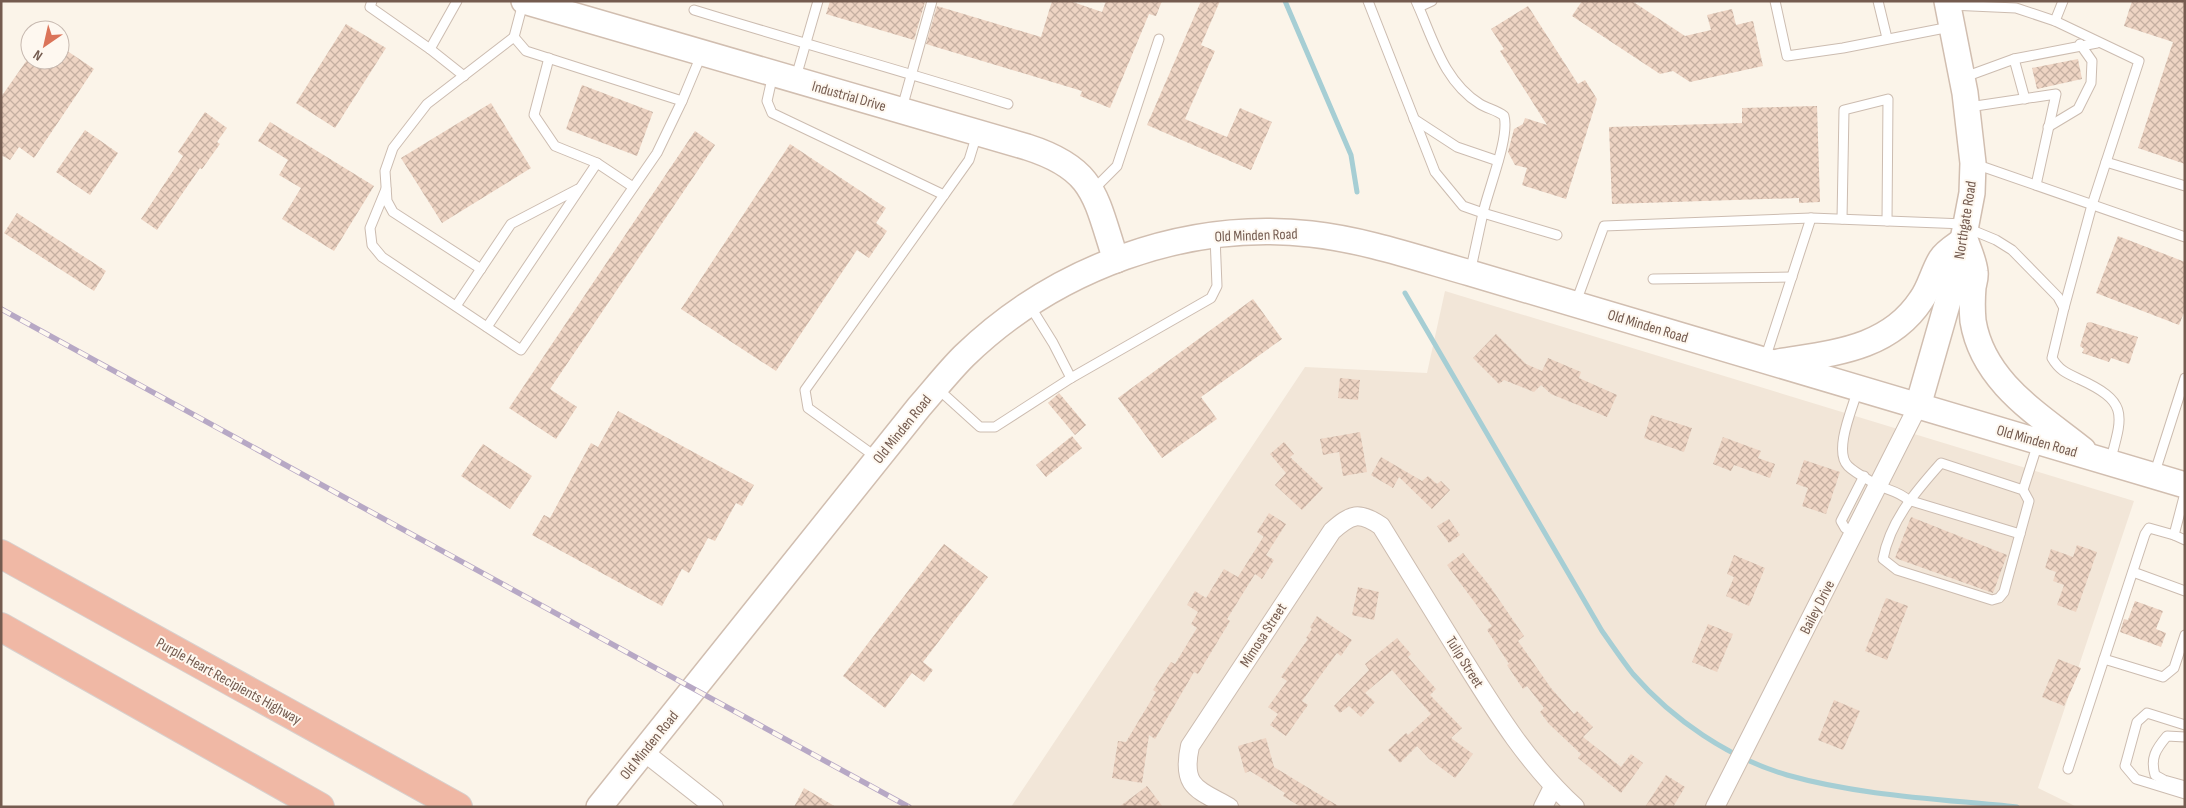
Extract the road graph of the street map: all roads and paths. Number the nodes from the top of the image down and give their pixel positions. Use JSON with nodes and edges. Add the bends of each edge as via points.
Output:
{"nodes":[{"id":1,"x":372,"y":1,"type":"edge"},
{"id":2,"x":458,"y":1,"type":"edge"},
{"id":3,"x":524,"y":1,"type":"edge"},
{"id":4,"x":818,"y":1,"type":"edge"},
{"id":5,"x":932,"y":1,"type":"edge"},
{"id":6,"x":1368,"y":1,"type":"edge"},
{"id":7,"x":1432,"y":1,"type":"edge"},
{"id":8,"x":1775,"y":1,"type":"edge"},
{"id":9,"x":1878,"y":1,"type":"edge"},
{"id":10,"x":2064,"y":1,"type":"edge"},
{"id":11,"x":1418,"y":4,"type":"edge"},
{"id":12,"x":2018,"y":5,"type":"edge"},
{"id":13,"x":694,"y":10,"type":"dead end"},
{"id":14,"x":1949,"y":11,"type":"edge"},
{"id":15,"x":2055,"y":20,"type":"junction"},
{"id":16,"x":514,"y":37,"type":"junction"},
{"id":17,"x":1887,"y":38,"type":"junction"},
{"id":18,"x":1159,"y":39,"type":"dead end"},
{"id":19,"x":2097,"y":42,"type":"junction"},
{"id":20,"x":806,"y":44,"type":"junction"},
{"id":21,"x":2080,"y":44,"type":"junction"},
{"id":22,"x":430,"y":49,"type":"junction"},
{"id":23,"x":702,"y":53,"type":"junction"},
{"id":24,"x":550,"y":58,"type":"junction"},
{"id":25,"x":2014,"y":58,"type":"junction"},
{"id":26,"x":911,"y":73,"type":"junction"},
{"id":27,"x":464,"y":76,"type":"junction"},
{"id":28,"x":784,"y":77,"type":"junction"},
{"id":29,"x":1962,"y":78,"type":"junction"},
{"id":30,"x":2025,"y":99,"type":"junction"},
{"id":31,"x":682,"y":101,"type":"junction"},
{"id":32,"x":1008,"y":104,"type":"dead end"},
{"id":33,"x":1966,"y":108,"type":"junction"},
{"id":34,"x":901,"y":110,"type":"junction"},
{"id":35,"x":1414,"y":119,"type":"junction"},
{"id":36,"x":2048,"y":127,"type":"junction"},
{"id":37,"x":978,"y":133,"type":"junction"},
{"id":38,"x":1498,"y":161,"type":"junction"},
{"id":39,"x":2106,"y":162,"type":"junction"},
{"id":40,"x":597,"y":163,"type":"junction"},
{"id":41,"x":1973,"y":163,"type":"junction"},
{"id":42,"x":2036,"y":184,"type":"junction"},
{"id":43,"x":2185,"y":186,"type":"edge"},
{"id":44,"x":633,"y":187,"type":"junction"},
{"id":45,"x":580,"y":188,"type":"junction"},
{"id":46,"x":386,"y":189,"type":"junction"},
{"id":47,"x":1092,"y":191,"type":"junction"},
{"id":48,"x":944,"y":195,"type":"junction"},
{"id":49,"x":2092,"y":205,"type":"junction"},
{"id":50,"x":1482,"y":213,"type":"junction"},
{"id":51,"x":1811,"y":218,"type":"junction"},
{"id":52,"x":1842,"y":220,"type":"junction"},
{"id":53,"x":1887,"y":221,"type":"junction"},
{"id":54,"x":1966,"y":230,"type":"junction"},
{"id":55,"x":1557,"y":235,"type":"dead end"},
{"id":56,"x":1215,"y":236,"type":"junction"},
{"id":57,"x":2185,"y":237,"type":"edge"},
{"id":58,"x":1116,"y":260,"type":"junction"},
{"id":59,"x":480,"y":269,"type":"junction"},
{"id":60,"x":1470,"y":273,"type":"junction"},
{"id":61,"x":1792,"y":277,"type":"junction"},
{"id":62,"x":1653,"y":279,"type":"dead end"},
{"id":63,"x":1575,"y":304,"type":"junction"},
{"id":64,"x":1029,"y":305,"type":"junction"},
{"id":65,"x":456,"y":306,"type":"junction"},
{"id":66,"x":2064,"y":308,"type":"junction"},
{"id":67,"x":487,"y":328,"type":"junction"},
{"id":68,"x":1767,"y":362,"type":"junction"},
{"id":69,"x":1070,"y":378,"type":"junction"},
{"id":70,"x":2185,"y":378,"type":"edge"},
{"id":71,"x":936,"y":387,"type":"junction"},
{"id":72,"x":1858,"y":388,"type":"junction"},
{"id":73,"x":1918,"y":406,"type":"junction"},
{"id":74,"x":2038,"y":442,"type":"junction"},
{"id":75,"x":878,"y":459,"type":"junction"},
{"id":76,"x":2102,"y":460,"type":"junction"},
{"id":77,"x":2154,"y":476,"type":"junction"},
{"id":78,"x":1871,"y":481,"type":"junction"},
{"id":79,"x":2185,"y":485,"type":"edge"},
{"id":80,"x":2023,"y":490,"type":"junction"},
{"id":81,"x":2185,"y":494,"type":"edge"},
{"id":82,"x":1908,"y":500,"type":"junction"},
{"id":83,"x":1362,"y":516,"type":"joint"},
{"id":84,"x":2020,"y":534,"type":"junction"},
{"id":85,"x":2174,"y":535,"type":"junction"},
{"id":86,"x":2185,"y":540,"type":"edge"},
{"id":87,"x":1,"y":554,"type":"edge"},
{"id":88,"x":2133,"y":572,"type":"junction"},
{"id":89,"x":2185,"y":591,"type":"edge"},
{"id":90,"x":1,"y":627,"type":"edge"},
{"id":91,"x":2185,"y":635,"type":"edge"},
{"id":92,"x":2104,"y":659,"type":"junction"},
{"id":93,"x":2185,"y":725,"type":"edge"},
{"id":94,"x":2185,"y":737,"type":"edge"},
{"id":95,"x":644,"y":752,"type":"junction"},
{"id":96,"x":2068,"y":769,"type":"dead end"},
{"id":97,"x":2185,"y":786,"type":"edge"},
{"id":98,"x":1553,"y":787,"type":"junction"},
{"id":99,"x":2185,"y":794,"type":"edge"},
{"id":100,"x":320,"y":807,"type":"edge"},
{"id":101,"x":458,"y":807,"type":"edge"},
{"id":102,"x":599,"y":807,"type":"edge"},
{"id":103,"x":714,"y":807,"type":"edge"},
{"id":104,"x":1229,"y":807,"type":"edge"},
{"id":105,"x":1543,"y":807,"type":"edge"},
{"id":106,"x":1574,"y":807,"type":"edge"},
{"id":107,"x":1715,"y":807,"type":"edge"}],
"edges":[{"from":1,"to":22,"type":"lane","via":[[370,7]]},
{"from":2,"to":22,"type":"lane"},
{"from":3,"to":16,"type":"lane"},
{"from":3,"to":23,"type":"main road","name":"Industrial Drive"},
{"from":4,"to":20,"type":"lane"},
{"from":5,"to":26,"type":"lane"},
{"from":6,"to":35,"type":"lane"},
{"from":7,"to":11,"type":"lane"},
{"from":8,"to":17,"type":"lane","via":[[1787,56]]},
{"from":9,"to":17,"type":"lane"},
{"from":10,"to":15,"type":"lane"},
{"from":11,"to":38,"type":"lane","via":[[1447,73],[1480,105],[1504,116],[1506,122]]},
{"from":12,"to":14,"type":"lane"},
{"from":12,"to":15,"type":"lane"},
{"from":13,"to":20,"type":"lane"},
{"from":14,"to":17,"type":"lane"},
{"from":14,"to":29,"type":"main road","name":"Northgate Road"},
{"from":15,"to":19,"type":"lane"},
{"from":16,"to":24,"type":"lane","via":[[526,51]]},
{"from":16,"to":27,"type":"lane"},
{"from":18,"to":47,"type":"lane","via":[[1117,166]]},
{"from":19,"to":21,"type":"lane"},
{"from":19,"to":39,"type":"lane","via":[[2138,61]]},
{"from":20,"to":26,"type":"lane"},
{"from":20,"to":28,"type":"lane"},
{"from":21,"to":25,"type":"lane"},
{"from":21,"to":36,"type":"lane","via":[[2092,61],[2091,83],[2078,109]]},
{"from":22,"to":27,"type":"lane"},
{"from":23,"to":28,"type":"main road","name":"Industrial Drive"},
{"from":23,"to":31,"type":"lane"},
{"from":24,"to":31,"type":"lane"},
{"from":24,"to":40,"type":"lane","via":[[534,115],[555,146]]},
{"from":25,"to":29,"type":"lane"},
{"from":25,"to":30,"type":"lane"},
{"from":26,"to":32,"type":"lane"},
{"from":26,"to":34,"type":"lane"},
{"from":27,"to":46,"type":"lane","via":[[427,104],[393,148],[385,171]]},
{"from":28,"to":34,"type":"main road","name":"Industrial Drive"},
{"from":28,"to":48,"type":"lane","via":[[767,101],[772,113]]},
{"from":29,"to":33,"type":"main road","name":"Northgate Road"},
{"from":30,"to":33,"type":"lane"},
{"from":30,"to":36,"type":"lane","via":[[2056,94]]},
{"from":31,"to":44,"type":"lane","via":[[657,153]]},
{"from":33,"to":41,"type":"main road","name":"Northgate Road"},
{"from":34,"to":37,"type":"main road","name":"Industrial Drive"},
{"from":35,"to":38,"type":"lane","via":[[1457,146]]},
{"from":35,"to":50,"type":"lane","via":[[1435,172],[1463,206]]},
{"from":36,"to":42,"type":"lane"},
{"from":37,"to":47,"type":"main road","name":"Industrial Drive","via":[[1056,157],[1085,179]]},
{"from":37,"to":48,"type":"lane","via":[[969,160]]},
{"from":38,"to":50,"type":"lane"},
{"from":39,"to":43,"type":"lane"},
{"from":39,"to":49,"type":"lane"},
{"from":40,"to":44,"type":"lane"},
{"from":40,"to":45,"type":"lane"},
{"from":41,"to":42,"type":"lane"},
{"from":41,"to":54,"type":"main road","name":"Northgate Road"},
{"from":42,"to":49,"type":"lane"},
{"from":44,"to":67,"type":"lane","via":[[521,350]]},
{"from":45,"to":59,"type":"lane","via":[[511,224]]},
{"from":45,"to":67,"type":"lane"},
{"from":46,"to":59,"type":"lane","via":[[387,200],[394,212]]},
{"from":46,"to":65,"type":"lane","via":[[370,228],[372,245],[382,257]]},
{"from":47,"to":58,"type":"main road","name":"Industrial Drive"},
{"from":48,"to":75,"type":"lane","via":[[805,390],[808,408]]},
{"from":49,"to":57,"type":"lane"},
{"from":49,"to":66,"type":"lane"},
{"from":50,"to":55,"type":"lane"},
{"from":50,"to":60,"type":"lane"},
{"from":51,"to":52,"type":"lane"},
{"from":51,"to":61,"type":"lane"},
{"from":51,"to":63,"type":"lane","via":[[1604,226]]},
{"from":52,"to":53,"type":"lane"},
{"from":52,"to":53,"type":"lane","via":[[1844,110],[1888,99]]},
{"from":53,"to":54,"type":"lane"},
{"from":54,"to":66,"type":"lane","via":[[1996,240],[2012,250],[2058,297]]},
{"from":54,"to":68,"type":"main road","via":[[1942,258],[1915,309],[1884,336],[1856,348]]},
{"from":54,"to":73,"type":"main road","name":"Northgate Road"},
{"from":54,"to":76,"type":"main road","via":[[1976,272],[1972,303],[1975,332],[1985,358],[2010,390]]},
{"from":56,"to":58,"type":"main road","name":"Old Minden Road","via":[[1171,243]]},
{"from":56,"to":60,"type":"main road","name":"Old Minden Road","via":[[1270,232],[1330,237]]},
{"from":56,"to":69,"type":"lane","via":[[1217,286],[1211,298]]},
{"from":58,"to":64,"type":"main road","name":"Old Minden Road","via":[[1069,281]]},
{"from":59,"to":65,"type":"lane"},
{"from":60,"to":63,"type":"main road","name":"Old Minden Road"},
{"from":61,"to":62,"type":"lane"},
{"from":61,"to":68,"type":"lane"},
{"from":63,"to":68,"type":"main road","name":"Old Minden Road"},
{"from":64,"to":69,"type":"lane"},
{"from":64,"to":71,"type":"main road","name":"Old Minden Road","via":[[964,356]]},
{"from":65,"to":67,"type":"lane"},
{"from":66,"to":76,"type":"lane","via":[[2052,358],[2059,370],[2102,390],[2117,405],[2120,426]]},
{"from":68,"to":72,"type":"main road","name":"Old Minden Road"},
{"from":69,"to":71,"type":"lane","via":[[995,427],[980,427]]},
{"from":70,"to":77,"type":"lane"},
{"from":71,"to":75,"type":"main road","name":"Old Minden Road"},
{"from":72,"to":73,"type":"main road","name":"Old Minden Road"},
{"from":72,"to":78,"type":"lane","via":[[1841,445],[1848,466]]},
{"from":73,"to":74,"type":"main road","name":"Old Minden Road"},
{"from":73,"to":78,"type":"street","name":"Bailey Drive"},
{"from":74,"to":76,"type":"main road","name":"Old Minden Road"},
{"from":74,"to":80,"type":"lane"},
{"from":75,"to":95,"type":"main road","name":"Old Minden Road"},
{"from":76,"to":77,"type":"main road","name":"Old Minden Road"},
{"from":77,"to":79,"type":"main road","name":"Old Minden Road"},
{"from":78,"to":82,"type":"lane"},
{"from":78,"to":107,"type":"street","name":"Bailey Drive","via":[[1854,533]]},
{"from":80,"to":82,"type":"lane","via":[[1941,463]]},
{"from":80,"to":84,"type":"lane","via":[[2030,501]]},
{"from":81,"to":85,"type":"lane"},
{"from":82,"to":84,"type":"lane"},
{"from":82,"to":84,"type":"lane","via":[[1886,545],[1883,559],[1897,570],[1992,600],[2004,592]]},
{"from":83,"to":98,"type":"street","name":"Tulip Street","via":[[1381,526],[1497,713]]},
{"from":83,"to":104,"type":"street","name":"Mimosa Street","via":[[1350,517],[1332,531],[1190,746],[1186,772],[1192,784]]},
{"from":85,"to":86,"type":"lane"},
{"from":85,"to":88,"type":"lane","via":[[2149,528]]},
{"from":87,"to":101,"type":"highway","name":"Purple Heart Recipients Highway"},
{"from":88,"to":89,"type":"lane"},
{"from":88,"to":92,"type":"lane"},
{"from":90,"to":100,"type":"highway"},
{"from":91,"to":92,"type":"lane","via":[[2174,668],[2163,677]]},
{"from":92,"to":96,"type":"lane"},
{"from":93,"to":99,"type":"lane","via":[[2146,714],[2137,722],[2125,766],[2136,779]]},
{"from":94,"to":97,"type":"lane","via":[[2167,736],[2155,750],[2152,766],[2155,775]]},
{"from":95,"to":102,"type":"main road","name":"Old Minden Road"},
{"from":95,"to":103,"type":"street"},
{"from":98,"to":105,"type":"street"},
{"from":98,"to":106,"type":"street","name":"Tulip Street"}]}
